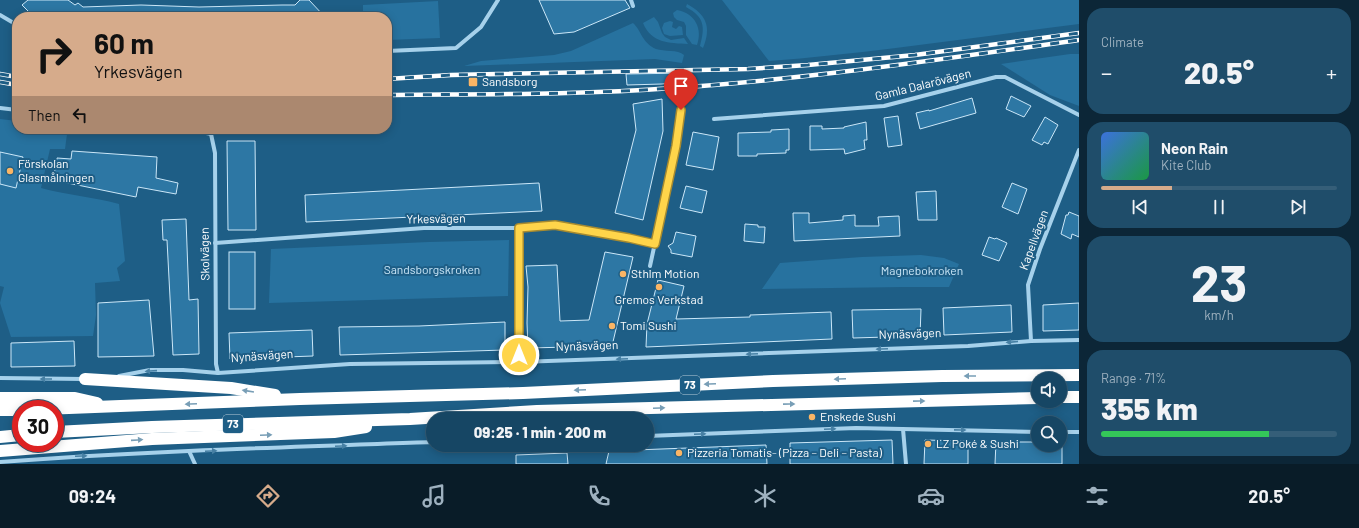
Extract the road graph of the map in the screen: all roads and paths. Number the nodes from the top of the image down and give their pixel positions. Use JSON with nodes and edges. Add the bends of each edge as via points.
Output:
{"nodes":[{"id":1,"x":498,"y":0,"type":"edge"},
{"id":2,"x":631,"y":0,"type":"edge"},
{"id":3,"x":633,"y":6,"type":"dead end"},
{"id":4,"x":0,"y":15,"type":"edge"},
{"id":5,"x":12,"y":21,"type":"edge"},
{"id":6,"x":392,"y":51,"type":"edge"},
{"id":7,"x":0,"y":108,"type":"edge"},
{"id":8,"x":12,"y":109,"type":"edge"},
{"id":9,"x":681,"y":110,"type":"dead end"},
{"id":10,"x":1079,"y":115,"type":"edge"},
{"id":11,"x":714,"y":119,"type":"dead end"},
{"id":12,"x":211,"y":134,"type":"edge"},
{"id":13,"x":1079,"y":150,"type":"edge"},
{"id":14,"x":519,"y":228,"type":"junction"},
{"id":15,"x":215,"y":243,"type":"junction"},
{"id":16,"x":655,"y":244,"type":"junction"},
{"id":17,"x":650,"y":266,"type":"dead end"},
{"id":18,"x":1079,"y":340,"type":"edge"},
{"id":19,"x":1031,"y":341,"type":"junction"},
{"id":20,"x":520,"y":362,"type":"junction"},
{"id":21,"x":218,"y":373,"type":"junction"},
{"id":22,"x":1079,"y":375,"type":"edge"},
{"id":23,"x":0,"y":378,"type":"edge"},
{"id":24,"x":85,"y":379,"type":"junction"},
{"id":25,"x":1067,"y":397,"type":"edge"},
{"id":26,"x":1079,"y":397,"type":"edge"},
{"id":27,"x":0,"y":398,"type":"edge"},
{"id":28,"x":1031,"y":398,"type":"edge"},
{"id":29,"x":300,"y":399,"type":"junction"},
{"id":30,"x":112,"y":407,"type":"junction"},
{"id":31,"x":64,"y":408,"type":"edge"},
{"id":32,"x":0,"y":410,"type":"edge"},
{"id":33,"x":12,"y":410,"type":"edge"},
{"id":34,"x":410,"y":419,"type":"junction"},
{"id":35,"x":903,"y":429,"type":"junction"},
{"id":36,"x":64,"y":432,"type":"edge"},
{"id":37,"x":1031,"y":432,"type":"edge"},
{"id":38,"x":1067,"y":432,"type":"edge"},
{"id":39,"x":1079,"y":432,"type":"edge"},
{"id":40,"x":0,"y":434,"type":"edge"},
{"id":41,"x":12,"y":434,"type":"edge"},
{"id":42,"x":12,"y":435,"type":"edge"},
{"id":43,"x":654,"y":436,"type":"edge"},
{"id":44,"x":0,"y":437,"type":"edge"},
{"id":45,"x":426,"y":442,"type":"edge"},
{"id":46,"x":0,"y":451,"type":"edge"},
{"id":47,"x":189,"y":451,"type":"junction"},
{"id":48,"x":0,"y":462,"type":"edge"},
{"id":49,"x":195,"y":464,"type":"edge"},
{"id":50,"x":906,"y":464,"type":"edge"}],
"edges":[{"from":1,"to":6,"type":"street","via":[[481,27],[456,48]]},
{"from":2,"to":3,"type":"street"},
{"from":4,"to":5,"type":"street"},
{"from":7,"to":8,"type":"street"},
{"from":9,"to":16,"type":"street"},
{"from":10,"to":11,"type":"street","name":"Gamla Dalarövägen","via":[[1005,77],[996,77],[884,106]]},
{"from":12,"to":15,"type":"street","name":"Skolvägen","via":[[214,153]]},
{"from":13,"to":19,"type":"street","name":"Kapellvägen","via":[[1028,286]]},
{"from":14,"to":15,"type":"street","name":"Yrkesvägen","via":[[424,228]]},
{"from":14,"to":16,"type":"street","name":"Yrkesvägen","via":[[555,225]]},
{"from":14,"to":20,"type":"street"},
{"from":15,"to":21,"type":"street","name":"Skolvägen"},
{"from":16,"to":17,"type":"street"},
{"from":18,"to":19,"type":"street","name":"Nynäsvägen"},
{"from":19,"to":20,"type":"street","name":"Nynäsvägen","one_way":true,"via":[[968,346]]},
{"from":20,"to":21,"type":"street","name":"Nynäsvägen","via":[[350,364]]},
{"from":21,"to":24,"type":"street","name":"Nynäsvägen","one_way":true,"via":[[150,370]]},
{"from":22,"to":29,"type":"highway","number":"73","one_way":true,"via":[[942,376]]},
{"from":24,"to":23,"type":"street","name":"Nynäsvägen","one_way":true},
{"from":29,"to":24,"type":"highway","one_way":true,"via":[[231,388]]},
{"from":25,"to":26,"type":"highway"},
{"from":27,"to":30,"type":"highway","via":[[75,398]]},
{"from":34,"to":28,"type":"highway","number":"73","one_way":true,"via":[[537,411]]},
{"from":29,"to":30,"type":"highway","number":"73","one_way":true},
{"from":30,"to":31,"type":"highway","number":"73"},
{"from":32,"to":33,"type":"highway"},
{"from":34,"to":36,"type":"highway","number":"73"},
{"from":46,"to":34,"type":"highway","one_way":true,"via":[[152,439],[334,432]]},
{"from":35,"to":37,"type":"street","one_way":true},
{"from":43,"to":35,"type":"street","one_way":true,"via":[[856,428]]},
{"from":35,"to":50,"type":"street"},
{"from":38,"to":39,"type":"street"},
{"from":40,"to":41,"type":"highway"},
{"from":42,"to":44,"type":"highway"},
{"from":47,"to":45,"type":"street","one_way":true},
{"from":48,"to":47,"type":"street","one_way":true},
{"from":47,"to":49,"type":"street"}]}
